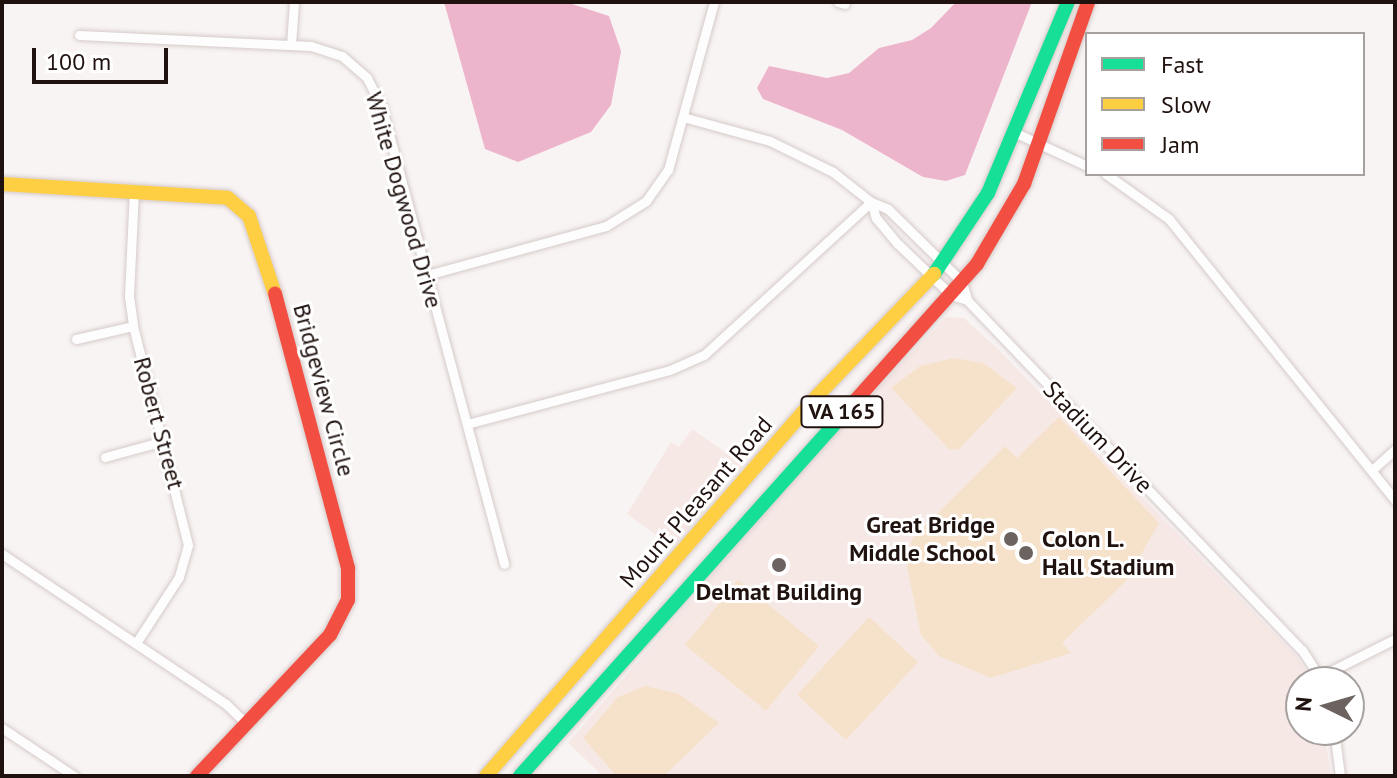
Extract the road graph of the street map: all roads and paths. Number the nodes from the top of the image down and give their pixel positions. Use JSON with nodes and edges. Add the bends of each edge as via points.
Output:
{"nodes":[{"id":1,"x":294,"y":2,"type":"edge"},
{"id":2,"x":714,"y":2,"type":"edge"},
{"id":3,"x":1068,"y":2,"type":"edge"},
{"id":4,"x":1088,"y":2,"type":"edge"},
{"id":5,"x":79,"y":35,"type":"dead end"},
{"id":6,"x":291,"y":45,"type":"junction"},
{"id":7,"x":683,"y":117,"type":"junction"},
{"id":8,"x":1016,"y":133,"type":"junction"},
{"id":9,"x":1040,"y":146,"type":"junction"},
{"id":10,"x":1085,"y":165,"type":"edge"},
{"id":11,"x":1109,"y":176,"type":"edge"},
{"id":12,"x":2,"y":184,"type":"edge"},
{"id":13,"x":134,"y":190,"type":"junction"},
{"id":14,"x":871,"y":202,"type":"junction"},
{"id":15,"x":943,"y":264,"type":"junction"},
{"id":16,"x":427,"y":275,"type":"junction"},
{"id":17,"x":932,"y":277,"type":"junction"},
{"id":18,"x":962,"y":282,"type":"junction"},
{"id":19,"x":951,"y":295,"type":"junction"},
{"id":20,"x":967,"y":300,"type":"junction"},
{"id":21,"x":133,"y":326,"type":"junction"},
{"id":22,"x":76,"y":339,"type":"dead end"},
{"id":23,"x":467,"y":424,"type":"junction"},
{"id":24,"x":164,"y":441,"type":"junction"},
{"id":25,"x":1395,"y":449,"type":"edge"},
{"id":26,"x":105,"y":457,"type":"dead end"},
{"id":27,"x":1372,"y":470,"type":"junction"},
{"id":28,"x":1395,"y":500,"type":"edge"},
{"id":29,"x":2,"y":554,"type":"edge"},
{"id":30,"x":504,"y":564,"type":"dead end"},
{"id":31,"x":1395,"y":639,"type":"edge"},
{"id":32,"x":136,"y":643,"type":"junction"},
{"id":33,"x":1313,"y":666,"type":"edge"},
{"id":34,"x":1346,"y":666,"type":"edge"},
{"id":35,"x":246,"y":723,"type":"junction"},
{"id":36,"x":2,"y":728,"type":"edge"},
{"id":37,"x":1336,"y":746,"type":"edge"},
{"id":38,"x":74,"y":776,"type":"edge"},
{"id":39,"x":197,"y":776,"type":"edge"},
{"id":40,"x":486,"y":776,"type":"edge"},
{"id":41,"x":520,"y":776,"type":"edge"},
{"id":42,"x":1340,"y":776,"type":"edge"}],
"edges":[{"from":1,"to":6,"type":"street"},
{"from":2,"to":7,"type":"street"},
{"from":3,"to":8,"type":"main road","name":"Mount Pleasant Road","number":"VA 165"},
{"from":4,"to":9,"type":"main road","number":"VA 165"},
{"from":5,"to":6,"type":"street","name":"White Dogwood Drive"},
{"from":6,"to":16,"type":"street","name":"White Dogwood Drive","via":[[342,56],[375,88]]},
{"from":7,"to":14,"type":"street","name":"Stadium Drive","via":[[793,150]]},
{"from":7,"to":16,"type":"street","via":[[658,188],[623,218]]},
{"from":8,"to":9,"type":"street"},
{"from":8,"to":15,"type":"main road","name":"Mount Pleasant Road","number":"VA 165","via":[[988,193]]},
{"from":9,"to":10,"type":"street"},
{"from":9,"to":18,"type":"main road","number":"VA 165","via":[[996,234]]},
{"from":11,"to":27,"type":"street","via":[[1169,219]]},
{"from":12,"to":13,"type":"main road","name":"Bridgeview Circle"},
{"from":13,"to":21,"type":"street","name":"Robert Street","via":[[129,296]]},
{"from":13,"to":35,"type":"main road","name":"Bridgeview Circle","via":[[228,198],[249,216],[264,252],[348,568],[348,600],[337,625]]},
{"from":14,"to":15,"type":"street","name":"Stadium Drive","via":[[888,209]]},
{"from":14,"to":17,"type":"street","name":"Stadium Drive","via":[[876,218]]},
{"from":14,"to":23,"type":"street","via":[[704,355],[670,370]]},
{"from":15,"to":17,"type":"main road","name":"Mount Pleasant Road","number":"VA 165"},
{"from":15,"to":18,"type":"street","name":"Stadium Drive"},
{"from":16,"to":23,"type":"street","name":"White Dogwood Drive"},
{"from":17,"to":19,"type":"street","name":"Stadium Drive"},
{"from":17,"to":40,"type":"main road","name":"Mount Pleasant Road","number":"VA 165","via":[[818,395]]},
{"from":18,"to":19,"type":"main road","number":"VA 165"},
{"from":18,"to":20,"type":"street","name":"Stadium Drive"},
{"from":19,"to":20,"type":"street","name":"Stadium Drive"},
{"from":19,"to":41,"type":"main road","number":"VA 165"},
{"from":20,"to":33,"type":"street","name":"Stadium Drive"},
{"from":21,"to":22,"type":"street"},
{"from":21,"to":24,"type":"street","name":"Robert Street"},
{"from":23,"to":30,"type":"street","name":"White Dogwood Drive"},
{"from":24,"to":26,"type":"street"},
{"from":24,"to":32,"type":"street","name":"Robert Street","via":[[186,521],[188,553],[176,583]]},
{"from":25,"to":27,"type":"street"},
{"from":27,"to":28,"type":"street"},
{"from":29,"to":32,"type":"street"},
{"from":31,"to":34,"type":"street"},
{"from":32,"to":35,"type":"street"},
{"from":35,"to":39,"type":"main road","name":"Bridgeview Circle"},
{"from":36,"to":38,"type":"street"},
{"from":37,"to":42,"type":"street"}]}
